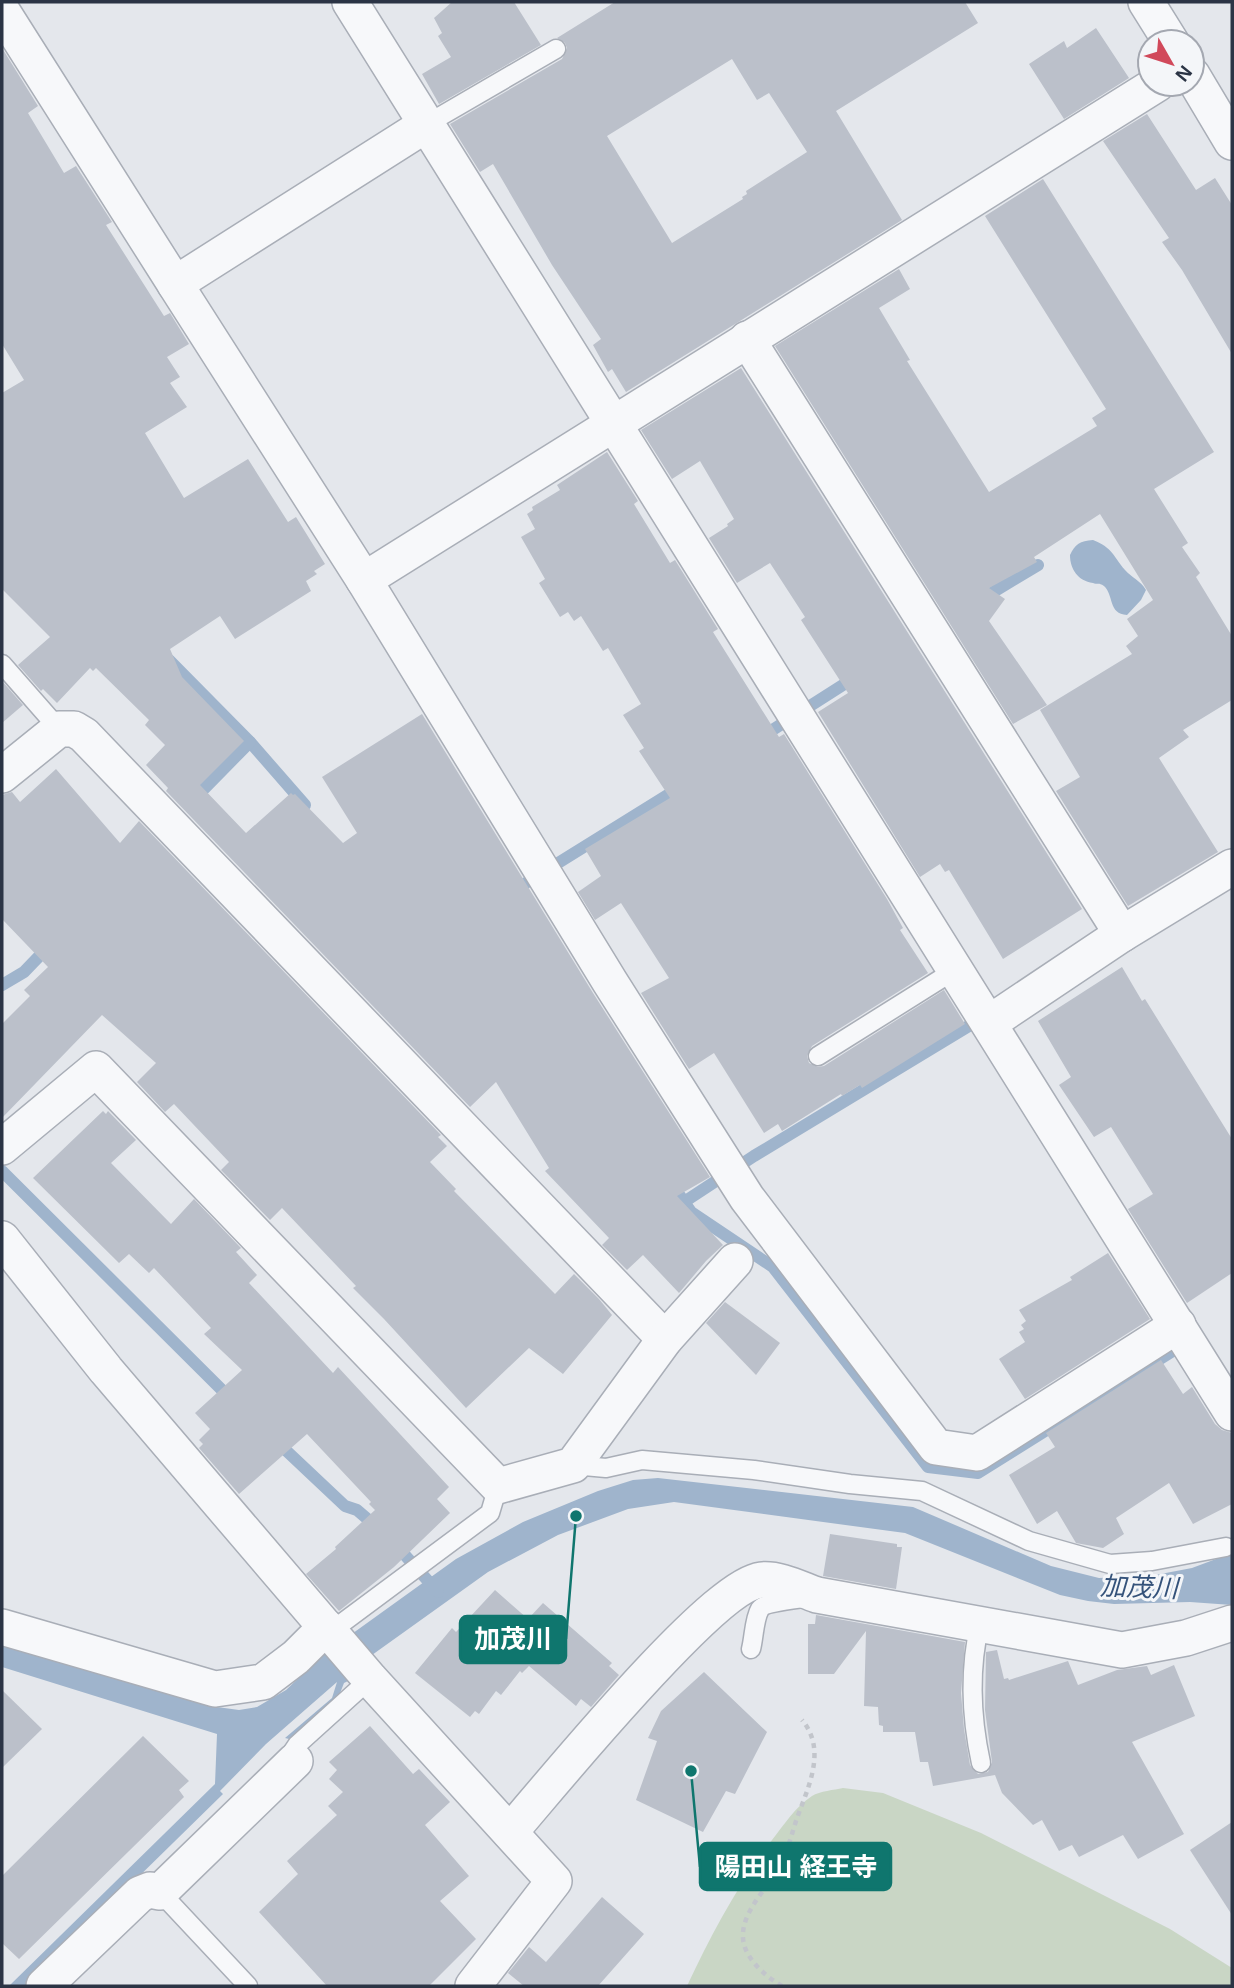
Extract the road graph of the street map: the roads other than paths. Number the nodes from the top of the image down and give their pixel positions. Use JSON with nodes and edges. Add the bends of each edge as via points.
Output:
{"nodes":[{"id":1,"x":350,"y":2,"type":"edge"},
{"id":2,"x":1146,"y":2,"type":"edge"},
{"id":3,"x":2,"y":11,"type":"edge"},
{"id":4,"x":1162,"y":28,"type":"edge"},
{"id":5,"x":556,"y":49,"type":"dead end"},
{"id":6,"x":1136,"y":97,"type":"edge"},
{"id":7,"x":1206,"y":98,"type":"edge"},
{"id":8,"x":427,"y":124,"type":"junction"},
{"id":9,"x":1232,"y":142,"type":"edge"},
{"id":10,"x":175,"y":284,"type":"junction"},
{"id":11,"x":747,"y":339,"type":"junction"},
{"id":12,"x":614,"y":422,"type":"junction"},
{"id":13,"x":364,"y":580,"type":"junction"},
{"id":14,"x":2,"y":664,"type":"edge"},
{"id":15,"x":60,"y":729,"type":"junction"},
{"id":16,"x":2,"y":775,"type":"edge"},
{"id":17,"x":1232,"y":867,"type":"edge"},
{"id":18,"x":1122,"y":934,"type":"junction"},
{"id":19,"x":955,"y":970,"type":"junction"},
{"id":20,"x":989,"y":1023,"type":"junction"},
{"id":21,"x":818,"y":1056,"type":"dead end"},
{"id":22,"x":2,"y":1147,"type":"edge"},
{"id":23,"x":2,"y":1239,"type":"edge"},
{"id":24,"x":735,"y":1261,"type":"dead end"},
{"id":25,"x":1178,"y":1325,"type":"junction"},
{"id":26,"x":665,"y":1339,"type":"junction"},
{"id":27,"x":1232,"y":1413,"type":"edge"},
{"id":28,"x":573,"y":1465,"type":"junction"},
{"id":29,"x":498,"y":1486,"type":"junction"},
{"id":30,"x":1226,"y":1547,"type":"dead end"},
{"id":31,"x":817,"y":1595,"type":"junction"},
{"id":32,"x":980,"y":1623,"type":"junction"},
{"id":33,"x":1232,"y":1623,"type":"edge"},
{"id":34,"x":2,"y":1627,"type":"edge"},
{"id":35,"x":328,"y":1629,"type":"junction"},
{"id":36,"x":751,"y":1650,"type":"dead end"},
{"id":37,"x":370,"y":1679,"type":"junction"},
{"id":38,"x":295,"y":1761,"type":"joint"},
{"id":39,"x":981,"y":1763,"type":"dead end"},
{"id":40,"x":510,"y":1832,"type":"junction"},
{"id":41,"x":160,"y":1892,"type":"junction"},
{"id":42,"x":44,"y":1986,"type":"edge"},
{"id":43,"x":248,"y":1986,"type":"edge"},
{"id":44,"x":473,"y":1986,"type":"edge"}],
"edges":[{"from":1,"to":8,"type":"street"},
{"from":2,"to":4,"type":"street"},
{"from":3,"to":10,"type":"street"},
{"from":5,"to":8,"type":"lane"},
{"from":6,"to":11,"type":"street"},
{"from":7,"to":9,"type":"street"},
{"from":8,"to":10,"type":"street"},
{"from":8,"to":12,"type":"street"},
{"from":10,"to":13,"type":"street"},
{"from":11,"to":12,"type":"street"},
{"from":11,"to":18,"type":"street"},
{"from":12,"to":13,"type":"street"},
{"from":12,"to":19,"type":"street"},
{"from":13,"to":25,"type":"street","via":[[747,1198],[936,1447],[977,1453]]},
{"from":14,"to":15,"type":"lane"},
{"from":15,"to":16,"type":"street"},
{"from":15,"to":26,"type":"street","via":[[74,729],[97,747]]},
{"from":17,"to":18,"type":"street"},
{"from":18,"to":20,"type":"street"},
{"from":19,"to":20,"type":"street"},
{"from":19,"to":21,"type":"lane"},
{"from":20,"to":25,"type":"street"},
{"from":22,"to":29,"type":"street","via":[[96,1069]]},
{"from":23,"to":35,"type":"street"},
{"from":24,"to":26,"type":"street"},
{"from":25,"to":27,"type":"street"},
{"from":26,"to":28,"type":"street"},
{"from":28,"to":29,"type":"street"},
{"from":28,"to":30,"type":"lane","via":[[606,1468],[642,1460],[922,1491],[1029,1541],[1110,1564]]},
{"from":29,"to":35,"type":"lane","via":[[490,1513]]},
{"from":31,"to":32,"type":"street"},
{"from":31,"to":36,"type":"lane","via":[[766,1604],[760,1610]]},
{"from":31,"to":40,"type":"street","via":[[760,1580],[724,1601],[669,1651]]},
{"from":32,"to":33,"type":"street","via":[[1122,1650],[1186,1638]]},
{"from":32,"to":39,"type":"lane","via":[[972,1707]]},
{"from":34,"to":35,"type":"street","via":[[215,1689],[263,1682]]},
{"from":35,"to":37,"type":"street"},
{"from":37,"to":38,"type":"lane","via":[[297,1745]]},
{"from":37,"to":40,"type":"street"},
{"from":38,"to":41,"type":"street"},
{"from":40,"to":44,"type":"street","via":[[554,1881]]},
{"from":41,"to":42,"type":"street","via":[[140,1894]]},
{"from":41,"to":43,"type":"lane"}]}
